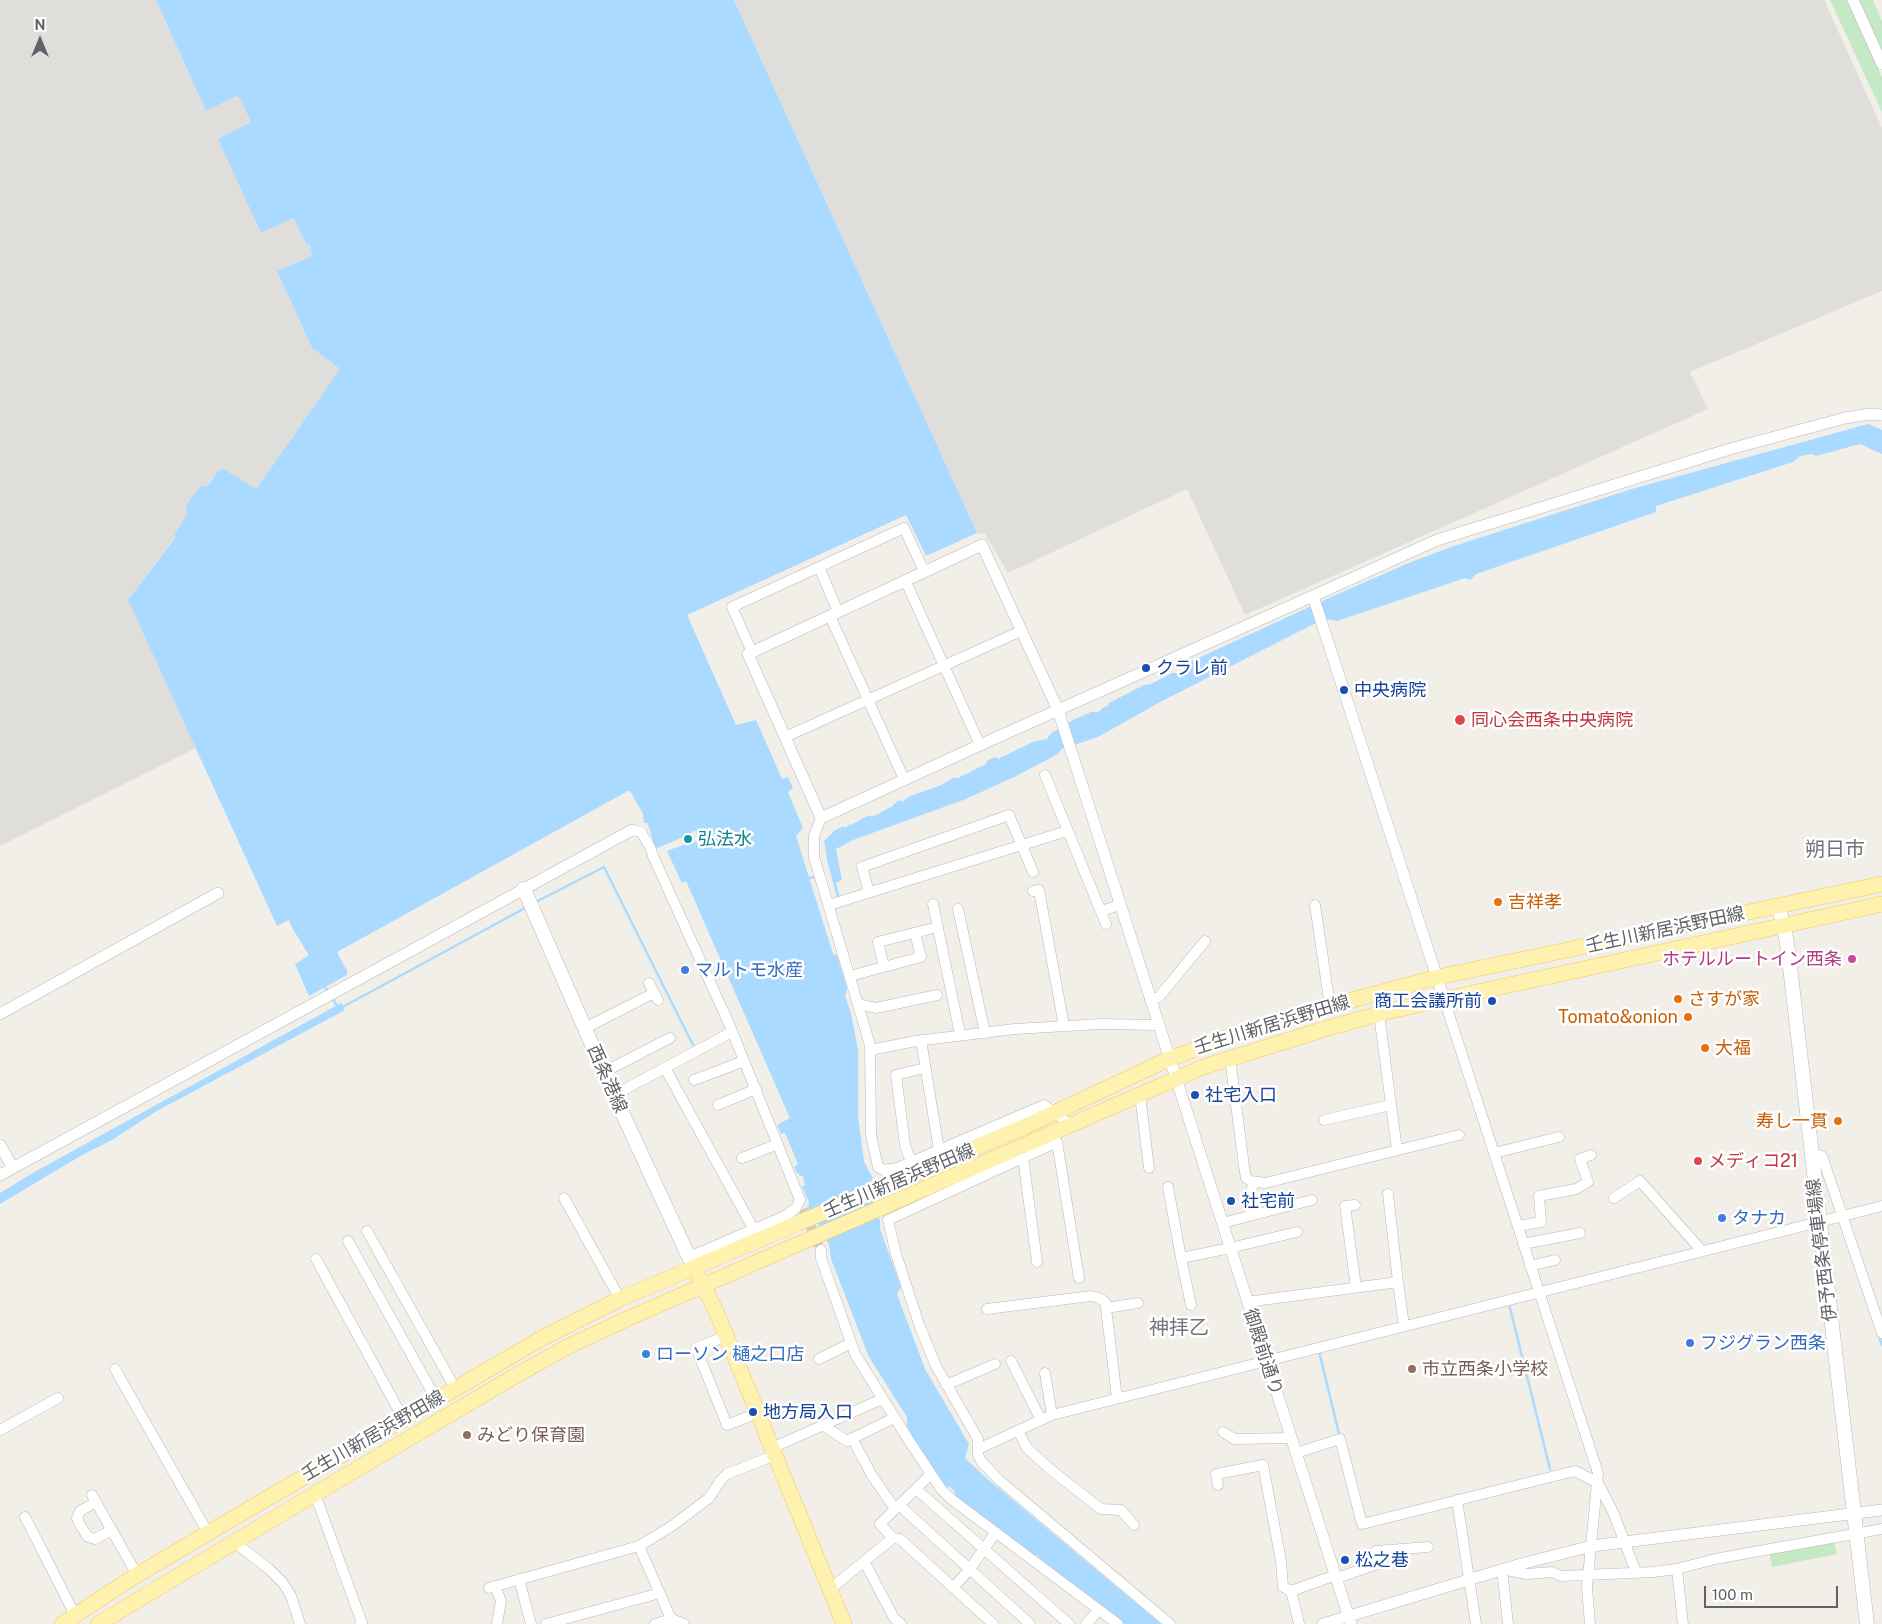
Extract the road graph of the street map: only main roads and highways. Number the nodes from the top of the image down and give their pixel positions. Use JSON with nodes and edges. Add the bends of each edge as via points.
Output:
{"nodes":[{"id":1,"x":1882,"y":884,"type":"edge"},
{"id":2,"x":524,"y":889,"type":"road end"},
{"id":3,"x":1882,"y":904,"type":"edge"},
{"id":4,"x":1778,"y":906,"type":"junction"},
{"id":5,"x":1784,"y":926,"type":"junction"},
{"id":6,"x":692,"y":1262,"type":"junction"},
{"id":7,"x":702,"y":1286,"type":"junction"},
{"id":8,"x":62,"y":1624,"type":"edge"},
{"id":9,"x":98,"y":1624,"type":"edge"},
{"id":10,"x":844,"y":1624,"type":"edge"},
{"id":11,"x":1866,"y":1624,"type":"edge"}],
"edges":[{"from":1,"to":4,"type":"main road","name":"壬生川新居浜野田線"},
{"from":2,"to":6,"type":"main road","name":"西条港線","via":[[614,1095]]},
{"from":3,"to":5,"type":"main road","name":"壬生川新居浜野田線"},
{"from":4,"to":5,"type":"main road","name":"伊予西条停車場線"},
{"from":4,"to":6,"type":"main road","name":"壬生川新居浜野田線","via":[[1438,977],[1242,1032],[1169,1059],[880,1190],[805,1209]]},
{"from":5,"to":7,"type":"main road","name":"壬生川新居浜野田線","via":[[1444,998],[1230,1058],[1071,1124],[1034,1147],[878,1208]]},
{"from":5,"to":11,"type":"main road","name":"伊予西条停車場線"},
{"from":6,"to":7,"type":"main road"},
{"from":6,"to":8,"type":"main road","name":"壬生川新居浜野田線","via":[[544,1337],[455,1388],[138,1575]]},
{"from":7,"to":9,"type":"main road","name":"壬生川新居浜野田線","via":[[567,1347],[515,1376]]},
{"from":7,"to":10,"type":"main road","via":[[716,1311]]}]}
